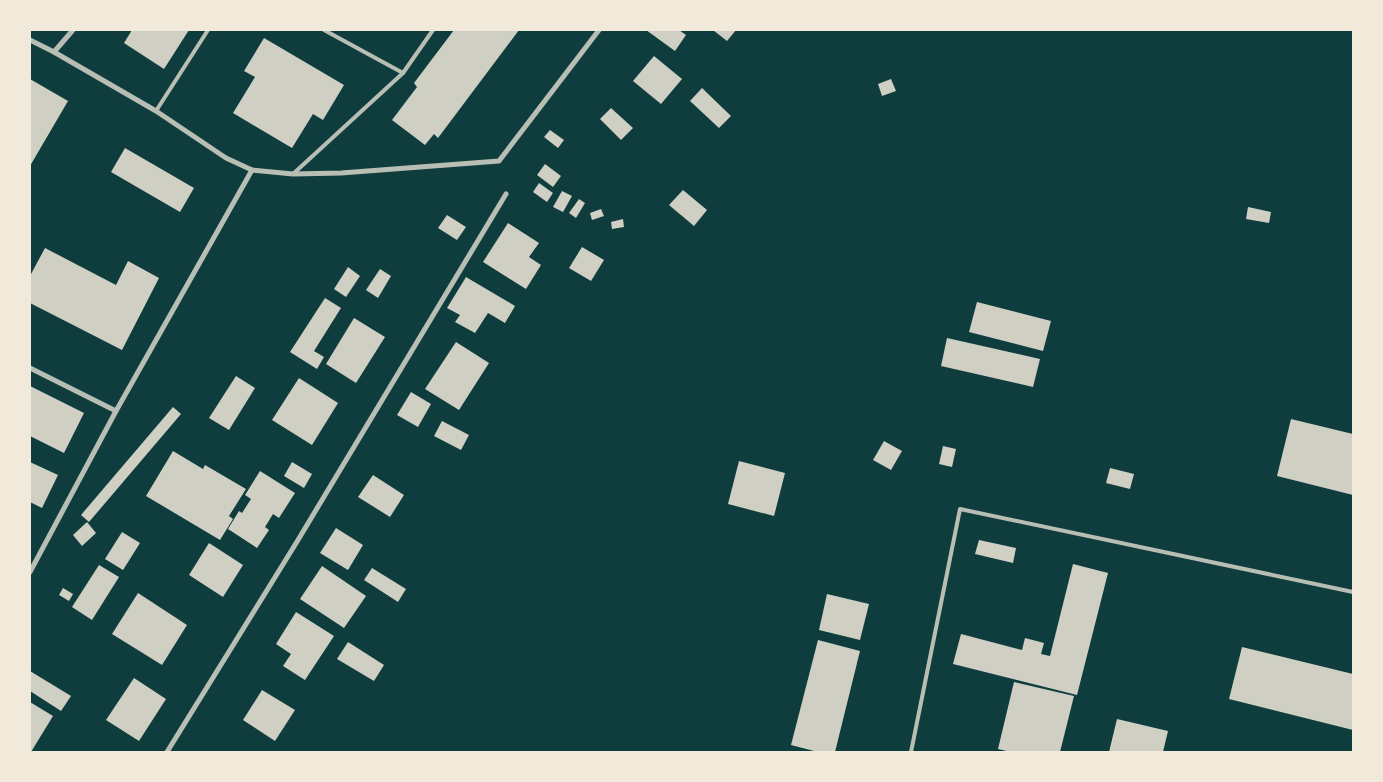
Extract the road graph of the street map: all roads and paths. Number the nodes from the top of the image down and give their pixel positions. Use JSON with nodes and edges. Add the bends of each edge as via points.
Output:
{"nodes":[{"id":1,"x":73,"y":30,"type":"edge"},
{"id":2,"x":208,"y":30,"type":"edge"},
{"id":3,"x":324,"y":30,"type":"edge"},
{"id":4,"x":433,"y":30,"type":"edge"},
{"id":5,"x":599,"y":30,"type":"edge"},
{"id":6,"x":30,"y":40,"type":"edge"},
{"id":7,"x":54,"y":52,"type":"junction"},
{"id":8,"x":403,"y":73,"type":"junction"},
{"id":9,"x":156,"y":111,"type":"junction"},
{"id":10,"x":252,"y":170,"type":"junction"},
{"id":11,"x":293,"y":174,"type":"junction"},
{"id":12,"x":506,"y":194,"type":"dead end"},
{"id":13,"x":30,"y":368,"type":"edge"},
{"id":14,"x":116,"y":411,"type":"junction"},
{"id":15,"x":30,"y":572,"type":"edge"},
{"id":16,"x":1353,"y":592,"type":"edge"},
{"id":17,"x":167,"y":752,"type":"edge"},
{"id":18,"x":910,"y":752,"type":"edge"}],
"edges":[{"from":1,"to":7,"type":"street"},
{"from":2,"to":9,"type":"lane"},
{"from":3,"to":8,"type":"lane"},
{"from":4,"to":8,"type":"lane"},
{"from":5,"to":11,"type":"street","via":[[499,162]]},
{"from":6,"to":7,"type":"street"},
{"from":7,"to":9,"type":"street"},
{"from":8,"to":11,"type":"lane"},
{"from":9,"to":10,"type":"street","via":[[226,158]]},
{"from":10,"to":11,"type":"street"},
{"from":10,"to":14,"type":"street"},
{"from":12,"to":17,"type":"street"},
{"from":13,"to":14,"type":"street"},
{"from":14,"to":15,"type":"street"},
{"from":16,"to":18,"type":"lane","via":[[960,509]]}]}
